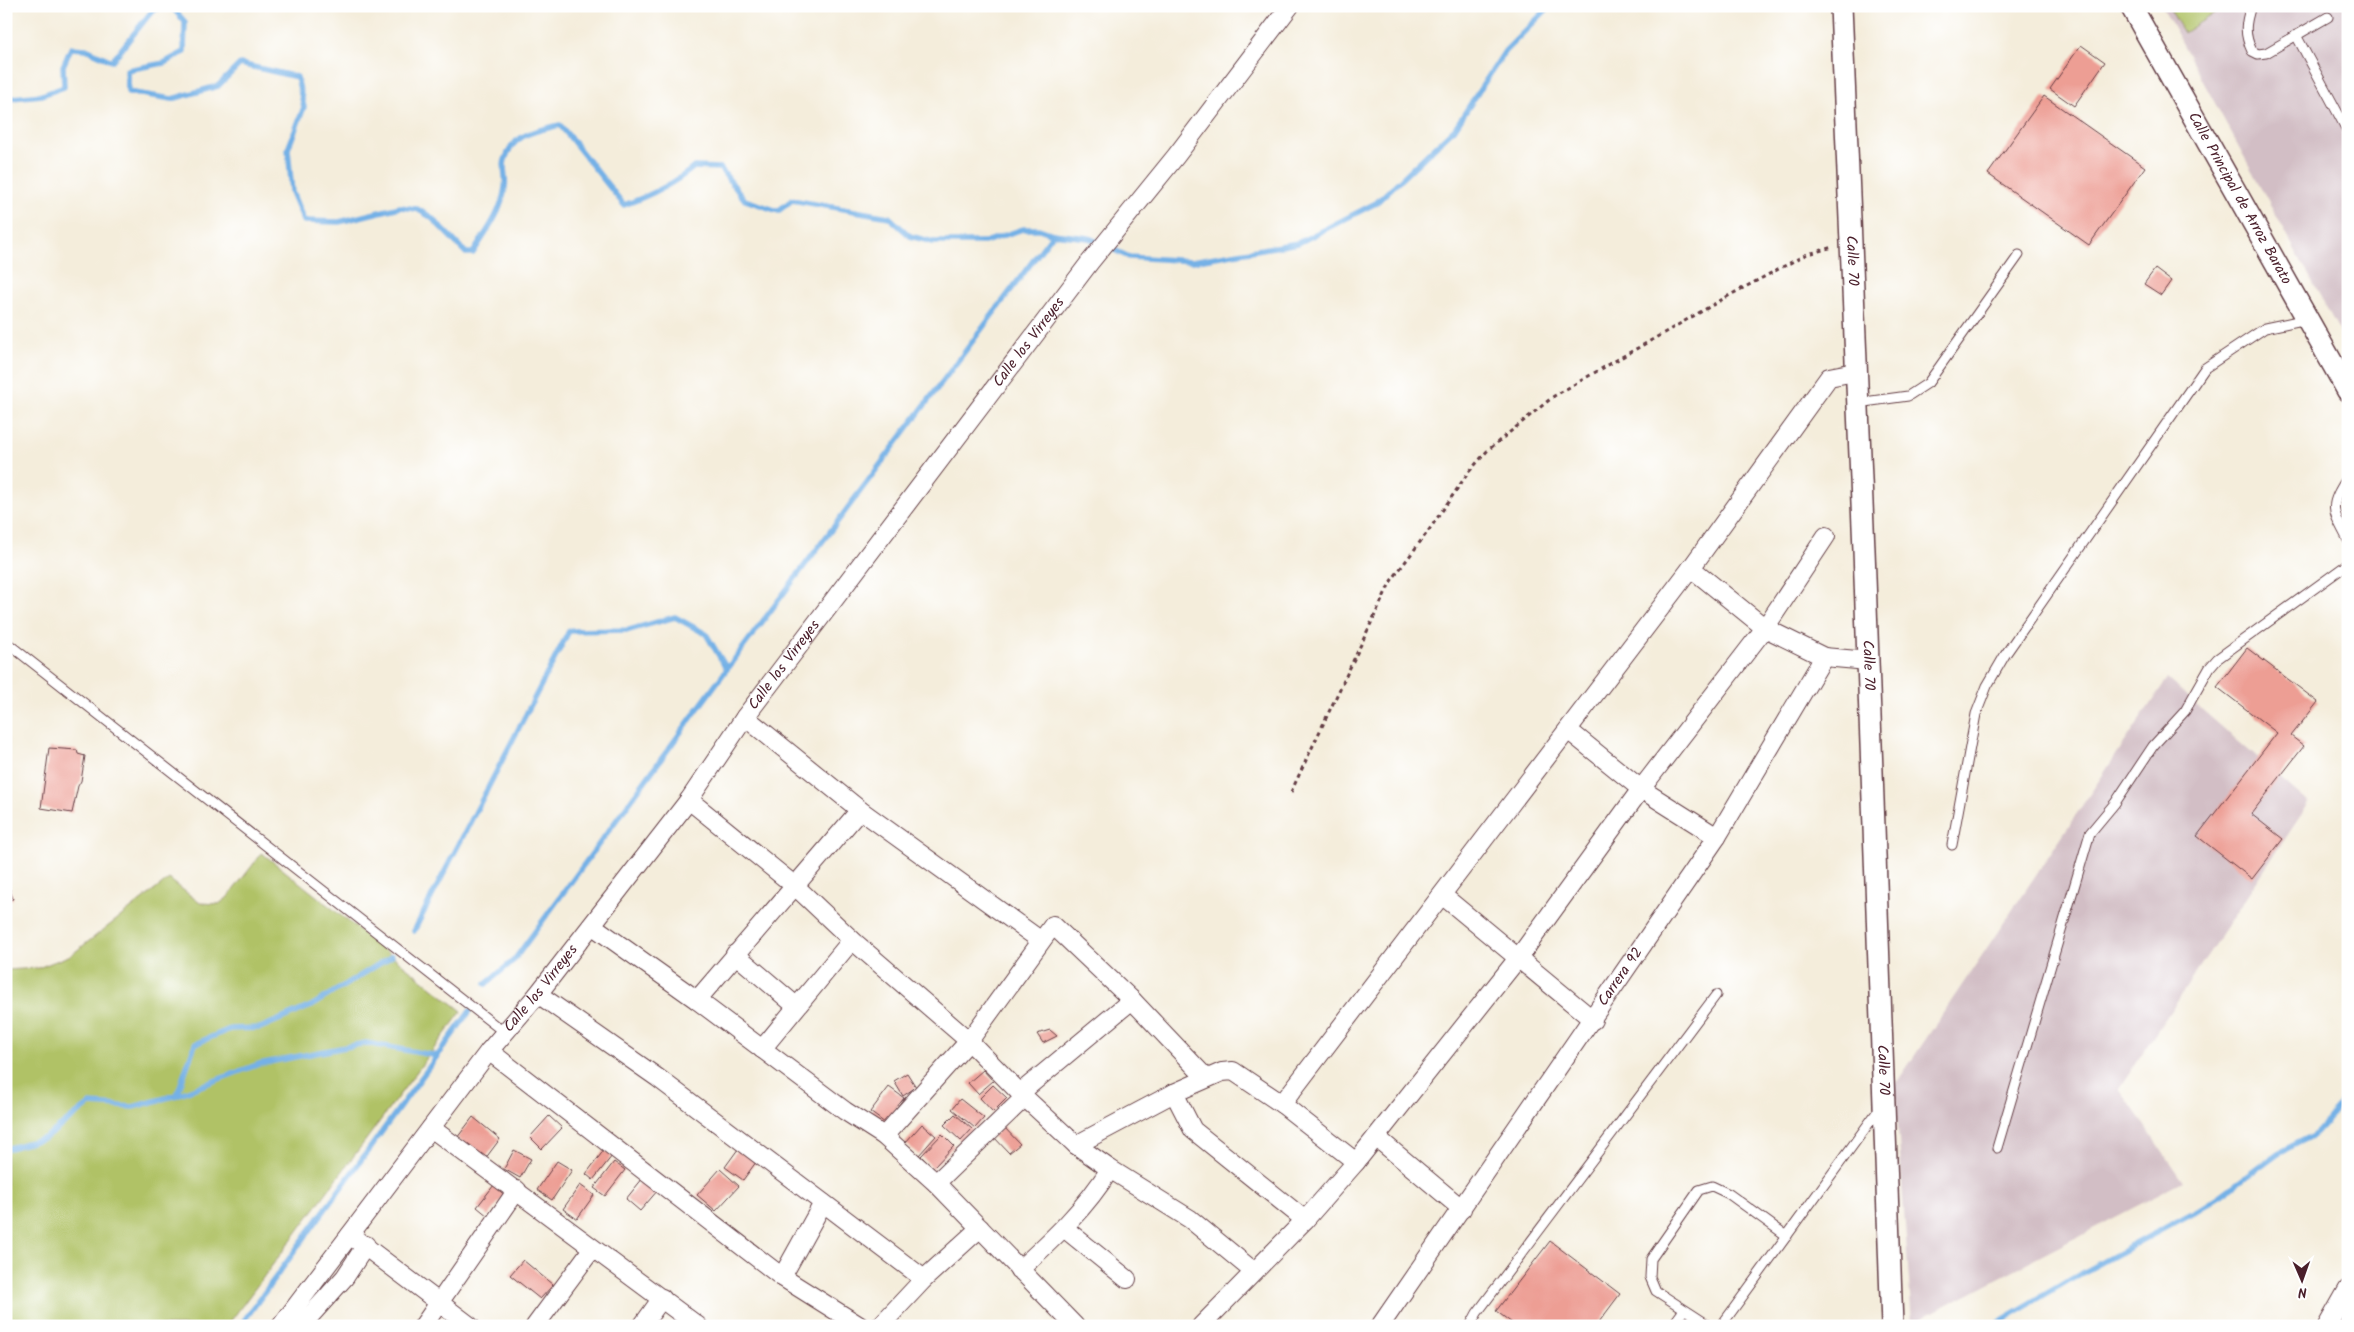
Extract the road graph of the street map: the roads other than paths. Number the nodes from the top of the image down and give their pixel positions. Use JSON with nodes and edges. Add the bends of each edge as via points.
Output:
{"nodes":[{"id":1,"x":1290,"y":6,"type":"edge"},
{"id":2,"x":1841,"y":6,"type":"edge"},
{"id":3,"x":2131,"y":6,"type":"edge"},
{"id":4,"x":2250,"y":6,"type":"edge"},
{"id":5,"x":2328,"y":17,"type":"dead end"},
{"id":6,"x":2296,"y":35,"type":"junction"},
{"id":7,"x":2348,"y":132,"type":"edge"},
{"id":8,"x":2019,"y":256,"type":"dead end"},
{"id":9,"x":2307,"y":319,"type":"junction"},
{"id":10,"x":1855,"y":372,"type":"junction"},
{"id":11,"x":2348,"y":391,"type":"edge"},
{"id":12,"x":1857,"y":404,"type":"junction"},
{"id":13,"x":2348,"y":477,"type":"edge"},
{"id":14,"x":1826,"y":536,"type":"dead end"},
{"id":15,"x":2348,"y":540,"type":"edge"},
{"id":16,"x":2348,"y":564,"type":"edge"},
{"id":17,"x":1691,"y":568,"type":"junction"},
{"id":18,"x":1765,"y":628,"type":"junction"},
{"id":19,"x":6,"y":642,"type":"edge"},
{"id":20,"x":1824,"y":657,"type":"junction"},
{"id":21,"x":1868,"y":661,"type":"junction"},
{"id":22,"x":745,"y":717,"type":"junction"},
{"id":23,"x":1568,"y":730,"type":"junction"},
{"id":24,"x":1641,"y":789,"type":"junction"},
{"id":25,"x":689,"y":800,"type":"junction"},
{"id":26,"x":860,"y":810,"type":"junction"},
{"id":27,"x":1717,"y":837,"type":"junction"},
{"id":28,"x":1952,"y":846,"type":"dead end"},
{"id":29,"x":795,"y":886,"type":"junction"},
{"id":30,"x":1442,"y":895,"type":"junction"},
{"id":31,"x":592,"y":926,"type":"junction"},
{"id":32,"x":852,"y":940,"type":"junction"},
{"id":33,"x":1040,"y":940,"type":"junction"},
{"id":34,"x":735,"y":954,"type":"junction"},
{"id":35,"x":1519,"y":957,"type":"junction"},
{"id":36,"x":538,"y":994,"type":"junction"},
{"id":37,"x":1716,"y":995,"type":"dead end"},
{"id":38,"x":697,"y":1000,"type":"junction"},
{"id":39,"x":1132,"y":1000,"type":"junction"},
{"id":40,"x":796,"y":1006,"type":"junction"},
{"id":41,"x":1593,"y":1020,"type":"junction"},
{"id":42,"x":505,"y":1033,"type":"junction"},
{"id":43,"x":969,"y":1040,"type":"junction"},
{"id":44,"x":762,"y":1049,"type":"junction"},
{"id":45,"x":489,"y":1052,"type":"junction"},
{"id":46,"x":1206,"y":1078,"type":"junction"},
{"id":47,"x":1174,"y":1093,"type":"junction"},
{"id":48,"x":1023,"y":1095,"type":"junction"},
{"id":49,"x":1282,"y":1104,"type":"junction"},
{"id":50,"x":1883,"y":1104,"type":"junction"},
{"id":51,"x":431,"y":1128,"type":"junction"},
{"id":52,"x":884,"y":1136,"type":"junction"},
{"id":53,"x":1376,"y":1137,"type":"junction"},
{"id":54,"x":1076,"y":1145,"type":"junction"},
{"id":55,"x":1997,"y":1148,"type":"dead end"},
{"id":56,"x":1356,"y":1162,"type":"junction"},
{"id":57,"x":1110,"y":1169,"type":"junction"},
{"id":58,"x":936,"y":1183,"type":"junction"},
{"id":59,"x":517,"y":1190,"type":"junction"},
{"id":60,"x":824,"y":1203,"type":"junction"},
{"id":61,"x":1462,"y":1209,"type":"junction"},
{"id":62,"x":1305,"y":1220,"type":"junction"},
{"id":63,"x":980,"y":1228,"type":"junction"},
{"id":64,"x":1064,"y":1228,"type":"junction"},
{"id":65,"x":350,"y":1234,"type":"junction"},
{"id":66,"x":1788,"y":1236,"type":"junction"},
{"id":67,"x":366,"y":1245,"type":"junction"},
{"id":68,"x":592,"y":1248,"type":"junction"},
{"id":69,"x":1019,"y":1270,"type":"junction"},
{"id":70,"x":1253,"y":1271,"type":"junction"},
{"id":71,"x":782,"y":1277,"type":"junction"},
{"id":72,"x":924,"y":1279,"type":"junction"},
{"id":73,"x":1127,"y":1279,"type":"dead end"},
{"id":74,"x":315,"y":1283,"type":"junction"},
{"id":75,"x":2348,"y":1289,"type":"edge"},
{"id":76,"x":327,"y":1296,"type":"junction"},
{"id":77,"x":662,"y":1298,"type":"junction"},
{"id":78,"x":439,"y":1303,"type":"junction"},
{"id":79,"x":1684,"y":1310,"type":"junction"},
{"id":80,"x":281,"y":1326,"type":"edge"},
{"id":81,"x":301,"y":1326,"type":"edge"},
{"id":82,"x":423,"y":1326,"type":"edge"},
{"id":83,"x":470,"y":1326,"type":"edge"},
{"id":84,"x":535,"y":1326,"type":"edge"},
{"id":85,"x":642,"y":1326,"type":"edge"},
{"id":86,"x":698,"y":1326,"type":"edge"},
{"id":87,"x":860,"y":1326,"type":"edge"},
{"id":88,"x":880,"y":1326,"type":"edge"},
{"id":89,"x":1075,"y":1326,"type":"edge"},
{"id":90,"x":1201,"y":1326,"type":"edge"},
{"id":91,"x":1380,"y":1326,"type":"edge"},
{"id":92,"x":1470,"y":1326,"type":"edge"},
{"id":93,"x":1672,"y":1326,"type":"edge"},
{"id":94,"x":1710,"y":1326,"type":"edge"},
{"id":95,"x":1721,"y":1326,"type":"edge"},
{"id":96,"x":1892,"y":1326,"type":"edge"},
{"id":97,"x":2327,"y":1326,"type":"edge"}],
"edges":[{"from":1,"to":22,"type":"street","name":"Calle los Virreyes","via":[[1176,156],[1090,262]]},
{"from":2,"to":10,"type":"street","name":"Calle 70"},
{"from":3,"to":9,"type":"street","name":"Calle Principal de Arroz Barato"},
{"from":4,"to":6,"type":"lane","via":[[2245,31],[2252,51],[2266,53]]},
{"from":5,"to":6,"type":"lane"},
{"from":6,"to":7,"type":"lane"},
{"from":8,"to":12,"type":"lane","via":[[1928,383],[1908,396]]},
{"from":9,"to":11,"type":"street","name":"Calle Principal de Arroz Barato"},
{"from":9,"to":28,"type":"lane","via":[[2266,328],[2205,368],[2005,655],[1976,714]]},
{"from":10,"to":12,"type":"street","name":"Calle 70"},
{"from":10,"to":17,"type":"street","via":[[1829,377]]},
{"from":12,"to":21,"type":"street","name":"Calle 70"},
{"from":13,"to":15,"type":"lane","via":[[2335,496],[2333,506]]},
{"from":14,"to":18,"type":"street"},
{"from":16,"to":55,"type":"lane","via":[[2210,667],[2185,711],[2153,746],[2115,803],[2090,833]]},
{"from":17,"to":18,"type":"street"},
{"from":17,"to":23,"type":"street"},
{"from":18,"to":20,"type":"street"},
{"from":18,"to":24,"type":"street"},
{"from":19,"to":42,"type":"lane"},
{"from":20,"to":21,"type":"street"},
{"from":20,"to":27,"type":"street","name":"Carrera 92"},
{"from":21,"to":50,"type":"street","name":"Calle 70"},
{"from":22,"to":25,"type":"street","name":"Calle los Virreyes"},
{"from":22,"to":26,"type":"street"},
{"from":23,"to":24,"type":"street"},
{"from":23,"to":30,"type":"street"},
{"from":24,"to":27,"type":"street"},
{"from":24,"to":35,"type":"street"},
{"from":25,"to":29,"type":"street"},
{"from":25,"to":31,"type":"street","name":"Calle los Virreyes"},
{"from":26,"to":29,"type":"street"},
{"from":26,"to":33,"type":"street"},
{"from":27,"to":41,"type":"street","name":"Carrera 92"},
{"from":29,"to":32,"type":"street"},
{"from":29,"to":34,"type":"street"},
{"from":30,"to":35,"type":"street"},
{"from":30,"to":49,"type":"street"},
{"from":31,"to":36,"type":"street","name":"Calle los Virreyes"},
{"from":31,"to":38,"type":"street"},
{"from":32,"to":40,"type":"street"},
{"from":32,"to":43,"type":"street"},
{"from":33,"to":39,"type":"street","via":[[1053,925]]},
{"from":33,"to":43,"type":"street"},
{"from":34,"to":38,"type":"street"},
{"from":34,"to":40,"type":"street"},
{"from":35,"to":41,"type":"street"},
{"from":35,"to":53,"type":"street"},
{"from":36,"to":42,"type":"street","name":"Calle los Virreyes"},
{"from":36,"to":60,"type":"street","via":[[658,1078]]},
{"from":37,"to":92,"type":"lane"},
{"from":38,"to":44,"type":"street"},
{"from":39,"to":46,"type":"street"},
{"from":39,"to":48,"type":"street"},
{"from":40,"to":44,"type":"street"},
{"from":41,"to":61,"type":"street","name":"Carrera 92"},
{"from":42,"to":45,"type":"street","name":"Calle los Virreyes"},
{"from":43,"to":48,"type":"street"},
{"from":43,"to":52,"type":"street"},
{"from":44,"to":52,"type":"street"},
{"from":45,"to":51,"type":"street","name":"Calle los Virreyes"},
{"from":45,"to":71,"type":"street"},
{"from":46,"to":47,"type":"street"},
{"from":46,"to":49,"type":"street","via":[[1233,1071]]},
{"from":47,"to":54,"type":"street"},
{"from":47,"to":62,"type":"street","via":[[1193,1130]]},
{"from":48,"to":54,"type":"street"},
{"from":48,"to":58,"type":"street"},
{"from":49,"to":56,"type":"street"},
{"from":50,"to":66,"type":"lane"},
{"from":50,"to":96,"type":"street","name":"Calle 70"},
{"from":51,"to":59,"type":"street"},
{"from":51,"to":65,"type":"street","name":"Calle los Virreyes"},
{"from":52,"to":58,"type":"street"},
{"from":53,"to":56,"type":"street"},
{"from":53,"to":61,"type":"street"},
{"from":54,"to":57,"type":"street"},
{"from":56,"to":62,"type":"street"},
{"from":57,"to":64,"type":"street"},
{"from":57,"to":70,"type":"street","via":[[1190,1219]]},
{"from":58,"to":63,"type":"street"},
{"from":59,"to":68,"type":"street"},
{"from":59,"to":78,"type":"street"},
{"from":60,"to":71,"type":"street"},
{"from":60,"to":72,"type":"street"},
{"from":61,"to":91,"type":"street","name":"Carrera 92"},
{"from":62,"to":70,"type":"street"},
{"from":63,"to":69,"type":"street"},
{"from":63,"to":72,"type":"street"},
{"from":64,"to":69,"type":"street"},
{"from":64,"to":73,"type":"street"},
{"from":65,"to":67,"type":"street"},
{"from":65,"to":74,"type":"street","name":"Calle los Virreyes"},
{"from":66,"to":79,"type":"lane","via":[[1729,1194],[1712,1186],[1699,1190],[1651,1259],[1650,1277],[1656,1291]]},
{"from":66,"to":95,"type":"lane"},
{"from":67,"to":76,"type":"street","via":[[345,1277]]},
{"from":67,"to":78,"type":"street"},
{"from":68,"to":77,"type":"street"},
{"from":68,"to":84,"type":"street"},
{"from":69,"to":89,"type":"street"},
{"from":70,"to":90,"type":"street"},
{"from":71,"to":87,"type":"street"},
{"from":72,"to":88,"type":"street"},
{"from":74,"to":76,"type":"street"},
{"from":74,"to":80,"type":"street","name":"Calle los Virreyes"},
{"from":75,"to":97,"type":"street"},
{"from":76,"to":81,"type":"street"},
{"from":77,"to":85,"type":"street"},
{"from":77,"to":86,"type":"street"},
{"from":78,"to":82,"type":"street"},
{"from":78,"to":83,"type":"street"},
{"from":79,"to":93,"type":"lane"},
{"from":79,"to":94,"type":"lane"}]}
